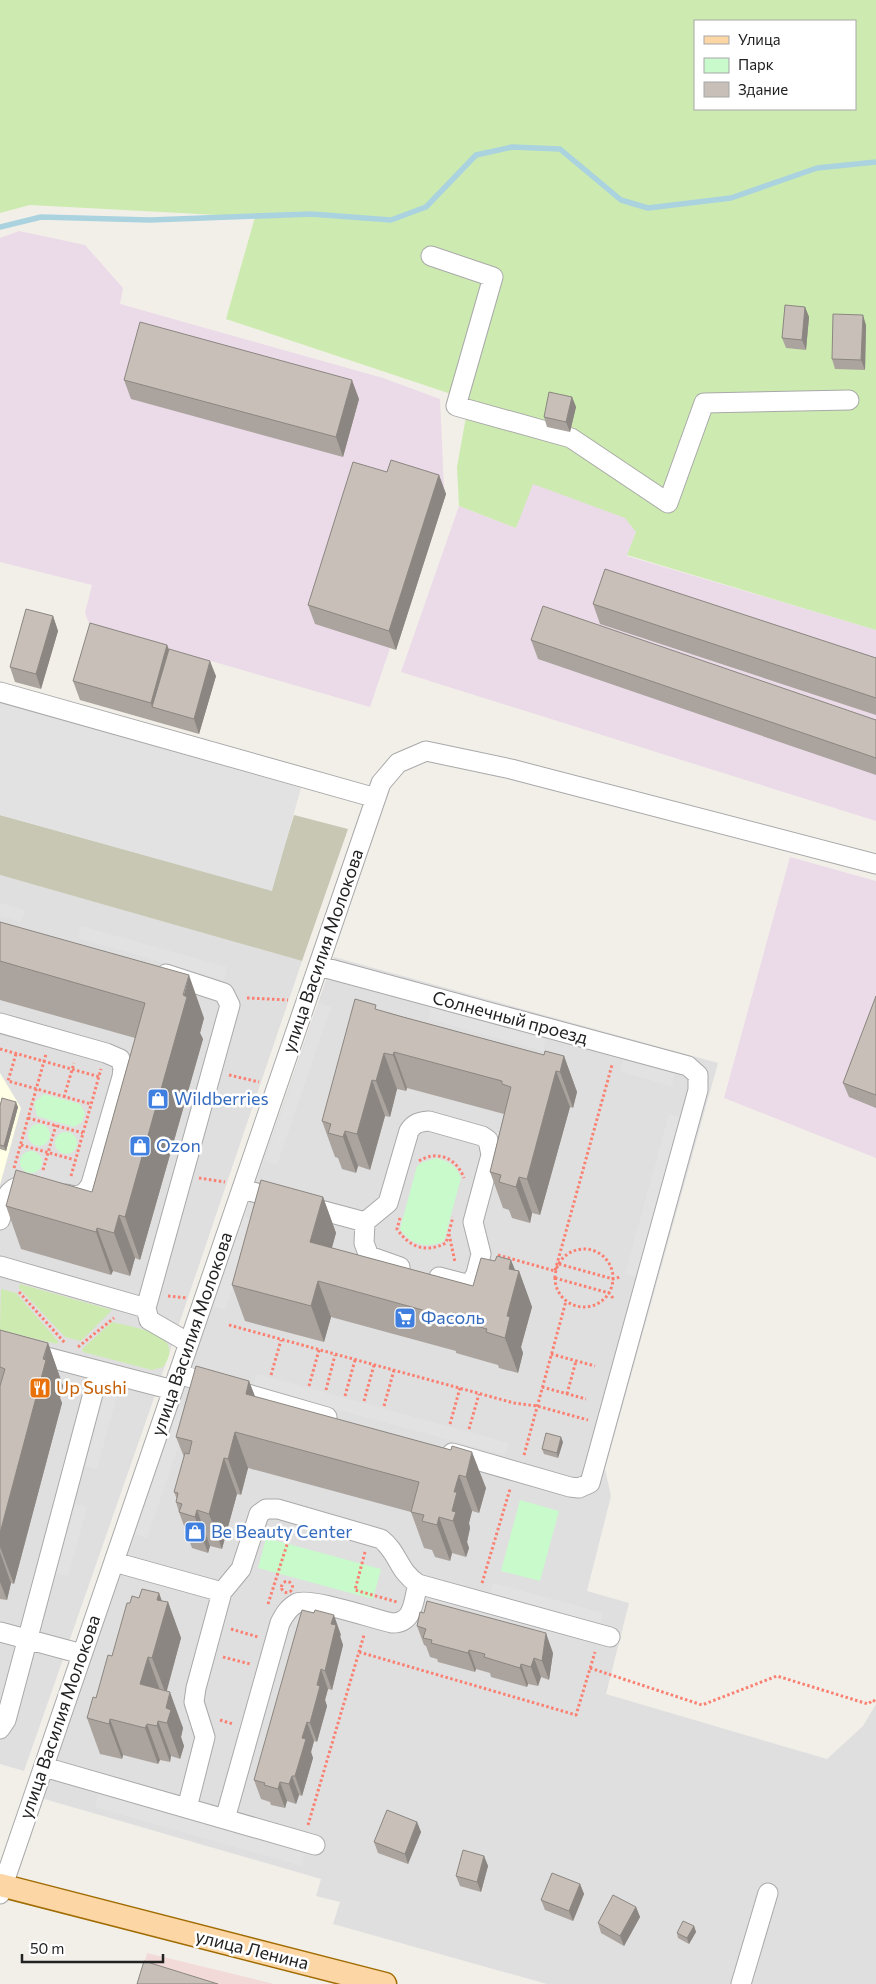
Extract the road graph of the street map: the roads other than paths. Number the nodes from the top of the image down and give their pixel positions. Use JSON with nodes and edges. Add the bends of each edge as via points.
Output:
{"nodes":[{"id":1,"x":431,"y":256,"type":"dead end"},
{"id":2,"x":849,"y":400,"type":"dead end"},
{"id":3,"x":0,"y":692,"type":"edge"},
{"id":4,"x":379,"y":791,"type":"junction"},
{"id":5,"x":876,"y":864,"type":"edge"},
{"id":6,"x":318,"y":966,"type":"junction"},
{"id":7,"x":144,"y":968,"type":"edge"},
{"id":8,"x":0,"y":1023,"type":"edge"},
{"id":9,"x":242,"y":1187,"type":"junction"},
{"id":10,"x":0,"y":1220,"type":"edge"},
{"id":11,"x":365,"y":1222,"type":"junction"},
{"id":12,"x":0,"y":1266,"type":"edge"},
{"id":13,"x":148,"y":1300,"type":"junction"},
{"id":14,"x":189,"y":1343,"type":"junction"},
{"id":15,"x":0,"y":1346,"type":"edge"},
{"id":16,"x":99,"y":1371,"type":"junction"},
{"id":17,"x":175,"y":1382,"type":"junction"},
{"id":18,"x":340,"y":1420,"type":"edge"},
{"id":19,"x":433,"y":1447,"type":"edge"},
{"id":20,"x":114,"y":1562,"type":"junction"},
{"id":21,"x":418,"y":1584,"type":"junction"},
{"id":22,"x":222,"y":1592,"type":"junction"},
{"id":23,"x":0,"y":1632,"type":"edge"},
{"id":24,"x":605,"y":1636,"type":"road end"},
{"id":25,"x":28,"y":1640,"type":"junction"},
{"id":26,"x":82,"y":1654,"type":"junction"},
{"id":27,"x":0,"y":1729,"type":"edge"},
{"id":28,"x":44,"y":1766,"type":"junction"},
{"id":29,"x":187,"y":1808,"type":"junction"},
{"id":30,"x":225,"y":1819,"type":"junction"},
{"id":31,"x":309,"y":1843,"type":"road end"},
{"id":32,"x":1,"y":1888,"type":"edge"},
{"id":33,"x":768,"y":1892,"type":"dead end"},
{"id":34,"x":385,"y":1984,"type":"edge"},
{"id":35,"x":741,"y":1984,"type":"edge"}],
"edges":[{"from":1,"to":2,"type":"street","via":[[493,277],[456,406],[571,438],[668,503],[704,403]]},
{"from":3,"to":4,"type":"street"},
{"from":4,"to":5,"type":"street","via":[[398,763],[426,751],[511,769]]},
{"from":4,"to":6,"type":"street","name":"улица Василия Молокова"},
{"from":6,"to":9,"type":"street","name":"улица Василия Молокова"},
{"from":6,"to":19,"type":"street","name":"Солнечный проезд","via":[[688,1066],[698,1075],[698,1090],[590,1483],[585,1487],[570,1486]]},
{"from":7,"to":13,"type":"street","via":[[224,992],[230,1005]]},
{"from":8,"to":10,"type":"street","via":[[106,1053],[120,1059],[123,1068],[87,1192],[79,1196],[20,1184],[10,1190]]},
{"from":9,"to":11,"type":"street"},
{"from":9,"to":14,"type":"street","name":"улица Василия Молокова"},
{"from":11,"to":11,"type":"street","via":[[388,1203],[413,1125],[420,1121],[429,1122],[488,1140],[491,1155],[473,1222],[480,1260],[472,1281],[460,1283],[369,1256],[364,1243]]},
{"from":12,"to":13,"type":"street"},
{"from":13,"to":14,"type":"street","via":[[150,1320]]},
{"from":14,"to":17,"type":"street","name":"улица Василия Молокова"},
{"from":15,"to":16,"type":"street"},
{"from":16,"to":17,"type":"street"},
{"from":16,"to":25,"type":"street"},
{"from":17,"to":18,"type":"street"},
{"from":17,"to":20,"type":"street","name":"улица Василия Молокова"},
{"from":20,"to":22,"type":"street"},
{"from":20,"to":26,"type":"street","name":"улица Василия Молокова"},
{"from":21,"to":22,"type":"street","via":[[406,1576],[388,1544],[370,1534],[278,1509],[266,1509],[255,1522],[241,1569]]},
{"from":21,"to":24,"type":"street"},
{"from":21,"to":30,"type":"street","via":[[407,1620],[400,1623],[315,1602],[299,1602],[285,1612]]},
{"from":22,"to":29,"type":"street","via":[[195,1695],[194,1702],[205,1737]]},
{"from":23,"to":25,"type":"street"},
{"from":25,"to":26,"type":"street"},
{"from":25,"to":27,"type":"street","via":[[6,1720]]},
{"from":26,"to":28,"type":"street","name":"улица Василия Молокова"},
{"from":28,"to":29,"type":"street"},
{"from":28,"to":32,"type":"street","name":"улица Василия Молокова"},
{"from":29,"to":30,"type":"street"},
{"from":30,"to":31,"type":"street"},
{"from":32,"to":34,"type":"main road","name":"улица Ленина"},
{"from":33,"to":35,"type":"street"}]}
